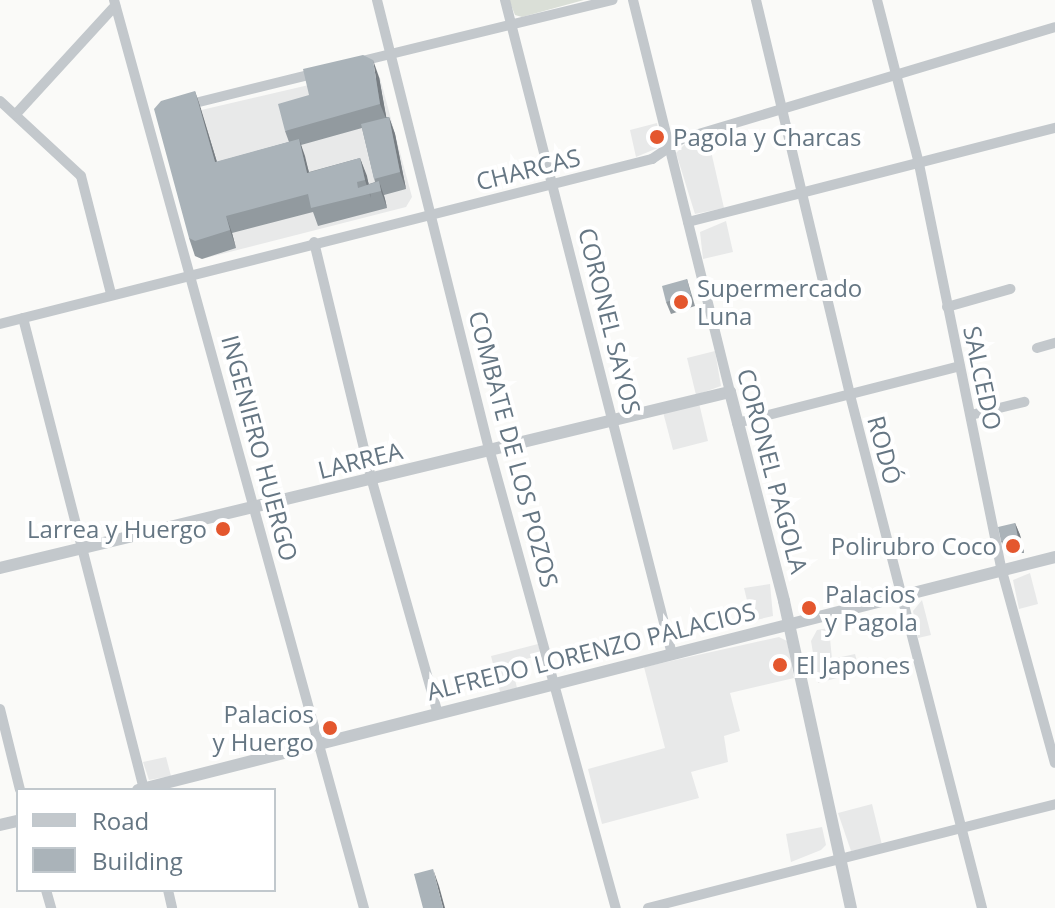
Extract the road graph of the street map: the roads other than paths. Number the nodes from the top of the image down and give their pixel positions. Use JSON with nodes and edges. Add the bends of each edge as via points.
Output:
{"nodes":[{"id":1,"x":377,"y":0,"type":"edge"},
{"id":2,"x":505,"y":0,"type":"edge"},
{"id":3,"x":613,"y":0,"type":"edge"},
{"id":4,"x":633,"y":0,"type":"edge"},
{"id":5,"x":756,"y":0,"type":"edge"},
{"id":6,"x":877,"y":0,"type":"edge"},
{"id":7,"x":114,"y":3,"type":"edge"},
{"id":8,"x":511,"y":26,"type":"junction"},
{"id":9,"x":1055,"y":27,"type":"edge"},
{"id":10,"x":390,"y":55,"type":"junction"},
{"id":11,"x":344,"y":66,"type":"edge"},
{"id":12,"x":329,"y":70,"type":"edge"},
{"id":13,"x":898,"y":78,"type":"junction"},
{"id":14,"x":0,"y":101,"type":"edge"},
{"id":15,"x":177,"y":108,"type":"edge"},
{"id":16,"x":781,"y":111,"type":"junction"},
{"id":17,"x":162,"y":112,"type":"edge"},
{"id":18,"x":16,"y":114,"type":"junction"},
{"id":19,"x":147,"y":115,"type":"junction"},
{"id":20,"x":1055,"y":129,"type":"edge"},
{"id":21,"x":668,"y":148,"type":"junction"},
{"id":22,"x":919,"y":164,"type":"junction"},
{"id":23,"x":554,"y":183,"type":"junction"},
{"id":24,"x":801,"y":192,"type":"junction"},
{"id":25,"x":432,"y":213,"type":"junction"},
{"id":26,"x":688,"y":222,"type":"junction"},
{"id":27,"x":314,"y":242,"type":"junction"},
{"id":28,"x":192,"y":273,"type":"junction"},
{"id":29,"x":1010,"y":289,"type":"dead end"},
{"id":30,"x":111,"y":294,"type":"junction"},
{"id":31,"x":947,"y":307,"type":"junction"},
{"id":32,"x":23,"y":318,"type":"junction"},
{"id":33,"x":0,"y":324,"type":"edge"},
{"id":34,"x":1055,"y":343,"type":"edge"},
{"id":35,"x":1037,"y":348,"type":"dead end"},
{"id":36,"x":960,"y":366,"type":"junction"},
{"id":37,"x":730,"y":392,"type":"junction"},
{"id":38,"x":850,"y":395,"type":"junction"},
{"id":39,"x":1024,"y":402,"type":"dead end"},
{"id":40,"x":971,"y":415,"type":"junction"},
{"id":41,"x":615,"y":420,"type":"junction"},
{"id":42,"x":737,"y":423,"type":"junction"},
{"id":43,"x":489,"y":448,"type":"junction"},
{"id":44,"x":372,"y":481,"type":"junction"},
{"id":45,"x":255,"y":508,"type":"junction"},
{"id":46,"x":80,"y":549,"type":"junction"},
{"id":47,"x":1055,"y":557,"type":"edge"},
{"id":48,"x":0,"y":568,"type":"edge"},
{"id":49,"x":1002,"y":571,"type":"junction"},
{"id":50,"x":902,"y":596,"type":"junction"},
{"id":51,"x":790,"y":625,"type":"junction"},
{"id":52,"x":672,"y":654,"type":"junction"},
{"id":53,"x":557,"y":681,"type":"junction"},
{"id":54,"x":0,"y":709,"type":"edge"},
{"id":55,"x":437,"y":711,"type":"junction"},
{"id":56,"x":1051,"y":730,"type":"edge"},
{"id":57,"x":321,"y":744,"type":"junction"},
{"id":58,"x":1055,"y":763,"type":"edge"},
{"id":59,"x":20,"y":788,"type":"edge"},
{"id":60,"x":140,"y":788,"type":"edge"},
{"id":61,"x":149,"y":788,"type":"edge"},
{"id":62,"x":1055,"y":804,"type":"edge"},
{"id":63,"x":961,"y":828,"type":"junction"},
{"id":64,"x":841,"y":860,"type":"junction"},
{"id":65,"x":364,"y":908,"type":"edge"},
{"id":66,"x":616,"y":908,"type":"edge"},
{"id":67,"x":648,"y":908,"type":"edge"},
{"id":68,"x":851,"y":908,"type":"edge"},
{"id":69,"x":982,"y":908,"type":"edge"}],
"edges":[{"from":1,"to":10,"type":"street","name":"COMBATE DE LOS POZOS"},
{"from":2,"to":8,"type":"street","name":"CORONEL SAYOS"},
{"from":3,"to":8,"type":"street"},
{"from":4,"to":21,"type":"street","name":"CORONEL PAGOLA"},
{"from":5,"to":16,"type":"street","name":"RODÓ"},
{"from":6,"to":13,"type":"street","name":"SALCEDO"},
{"from":7,"to":18,"type":"street"},
{"from":7,"to":19,"type":"street","name":"INGENIERO HUERGO"},
{"from":8,"to":10,"type":"street"},
{"from":8,"to":23,"type":"street","name":"CORONEL SAYOS"},
{"from":9,"to":13,"type":"street","name":"CHARCAS"},
{"from":10,"to":11,"type":"street"},
{"from":10,"to":25,"type":"street","name":"COMBATE DE LOS POZOS"},
{"from":12,"to":15,"type":"street"},
{"from":13,"to":16,"type":"street","name":"CHARCAS"},
{"from":13,"to":22,"type":"street","name":"SALCEDO"},
{"from":14,"to":18,"type":"street"},
{"from":16,"to":21,"type":"street","name":"CHARCAS","via":[[682,139]]},
{"from":16,"to":24,"type":"street","name":"RODÓ"},
{"from":17,"to":19,"type":"street"},
{"from":18,"to":30,"type":"street","via":[[81,176]]},
{"from":19,"to":28,"type":"street","name":"INGENIERO HUERGO"},
{"from":20,"to":22,"type":"street"},
{"from":21,"to":23,"type":"street","name":"CHARCAS","via":[[652,159]]},
{"from":21,"to":26,"type":"street","name":"CORONEL PAGOLA"},
{"from":22,"to":24,"type":"street"},
{"from":22,"to":31,"type":"street","name":"SALCEDO"},
{"from":23,"to":25,"type":"street","name":"CHARCAS"},
{"from":23,"to":41,"type":"street","name":"CORONEL SAYOS"},
{"from":24,"to":26,"type":"street"},
{"from":24,"to":38,"type":"street","name":"RODÓ"},
{"from":25,"to":27,"type":"street","name":"CHARCAS"},
{"from":25,"to":43,"type":"street","name":"COMBATE DE LOS POZOS"},
{"from":26,"to":37,"type":"street","name":"CORONEL PAGOLA"},
{"from":27,"to":28,"type":"street","name":"CHARCAS"},
{"from":27,"to":44,"type":"street"},
{"from":28,"to":30,"type":"street","name":"CHARCAS"},
{"from":28,"to":45,"type":"street","name":"INGENIERO HUERGO"},
{"from":29,"to":31,"type":"street"},
{"from":30,"to":32,"type":"street","name":"CHARCAS"},
{"from":31,"to":36,"type":"street","name":"SALCEDO"},
{"from":32,"to":33,"type":"street","name":"CHARCAS"},
{"from":32,"to":46,"type":"street"},
{"from":34,"to":35,"type":"street"},
{"from":36,"to":38,"type":"street"},
{"from":36,"to":40,"type":"street","name":"SALCEDO"},
{"from":37,"to":41,"type":"street","name":"LARREA"},
{"from":37,"to":42,"type":"street","name":"CORONEL PAGOLA"},
{"from":38,"to":42,"type":"street"},
{"from":38,"to":50,"type":"street","name":"RODÓ"},
{"from":39,"to":40,"type":"street"},
{"from":40,"to":49,"type":"street","name":"SALCEDO"},
{"from":41,"to":43,"type":"street","name":"LARREA"},
{"from":41,"to":52,"type":"street","name":"CORONEL SAYOS"},
{"from":42,"to":51,"type":"street","name":"CORONEL PAGOLA"},
{"from":43,"to":44,"type":"street","name":"LARREA"},
{"from":43,"to":53,"type":"street","name":"COMBATE DE LOS POZOS"},
{"from":44,"to":45,"type":"street","name":"LARREA"},
{"from":44,"to":55,"type":"street"},
{"from":45,"to":46,"type":"street","name":"LARREA"},
{"from":45,"to":57,"type":"street","name":"INGENIERO HUERGO"},
{"from":46,"to":48,"type":"street","name":"LARREA"},
{"from":46,"to":60,"type":"street"},
{"from":47,"to":49,"type":"street","name":"ALFREDO LORENZO PALACIOS"},
{"from":49,"to":50,"type":"street","name":"ALFREDO LORENZO PALACIOS"},
{"from":49,"to":56,"type":"street","name":"SALCEDO"},
{"from":50,"to":51,"type":"street","name":"ALFREDO LORENZO PALACIOS"},
{"from":50,"to":63,"type":"street","name":"RODÓ"},
{"from":51,"to":52,"type":"street","name":"ALFREDO LORENZO PALACIOS"},
{"from":51,"to":64,"type":"street","name":"CORONEL PAGOLA"},
{"from":52,"to":53,"type":"street","name":"ALFREDO LORENZO PALACIOS"},
{"from":53,"to":55,"type":"street","name":"ALFREDO LORENZO PALACIOS"},
{"from":53,"to":66,"type":"street","name":"COMBATE DE LOS POZOS"},
{"from":54,"to":59,"type":"street"},
{"from":55,"to":57,"type":"street","name":"ALFREDO LORENZO PALACIOS"},
{"from":56,"to":58,"type":"street","name":"SALCEDO"},
{"from":57,"to":61,"type":"street","name":"ALFREDO LORENZO PALACIOS"},
{"from":57,"to":65,"type":"street","name":"INGENIERO HUERGO"},
{"from":62,"to":63,"type":"street"},
{"from":63,"to":64,"type":"street"},
{"from":63,"to":69,"type":"street","name":"RODÓ"},
{"from":64,"to":67,"type":"street"},
{"from":64,"to":68,"type":"street","name":"CORONEL PAGOLA"}]}
